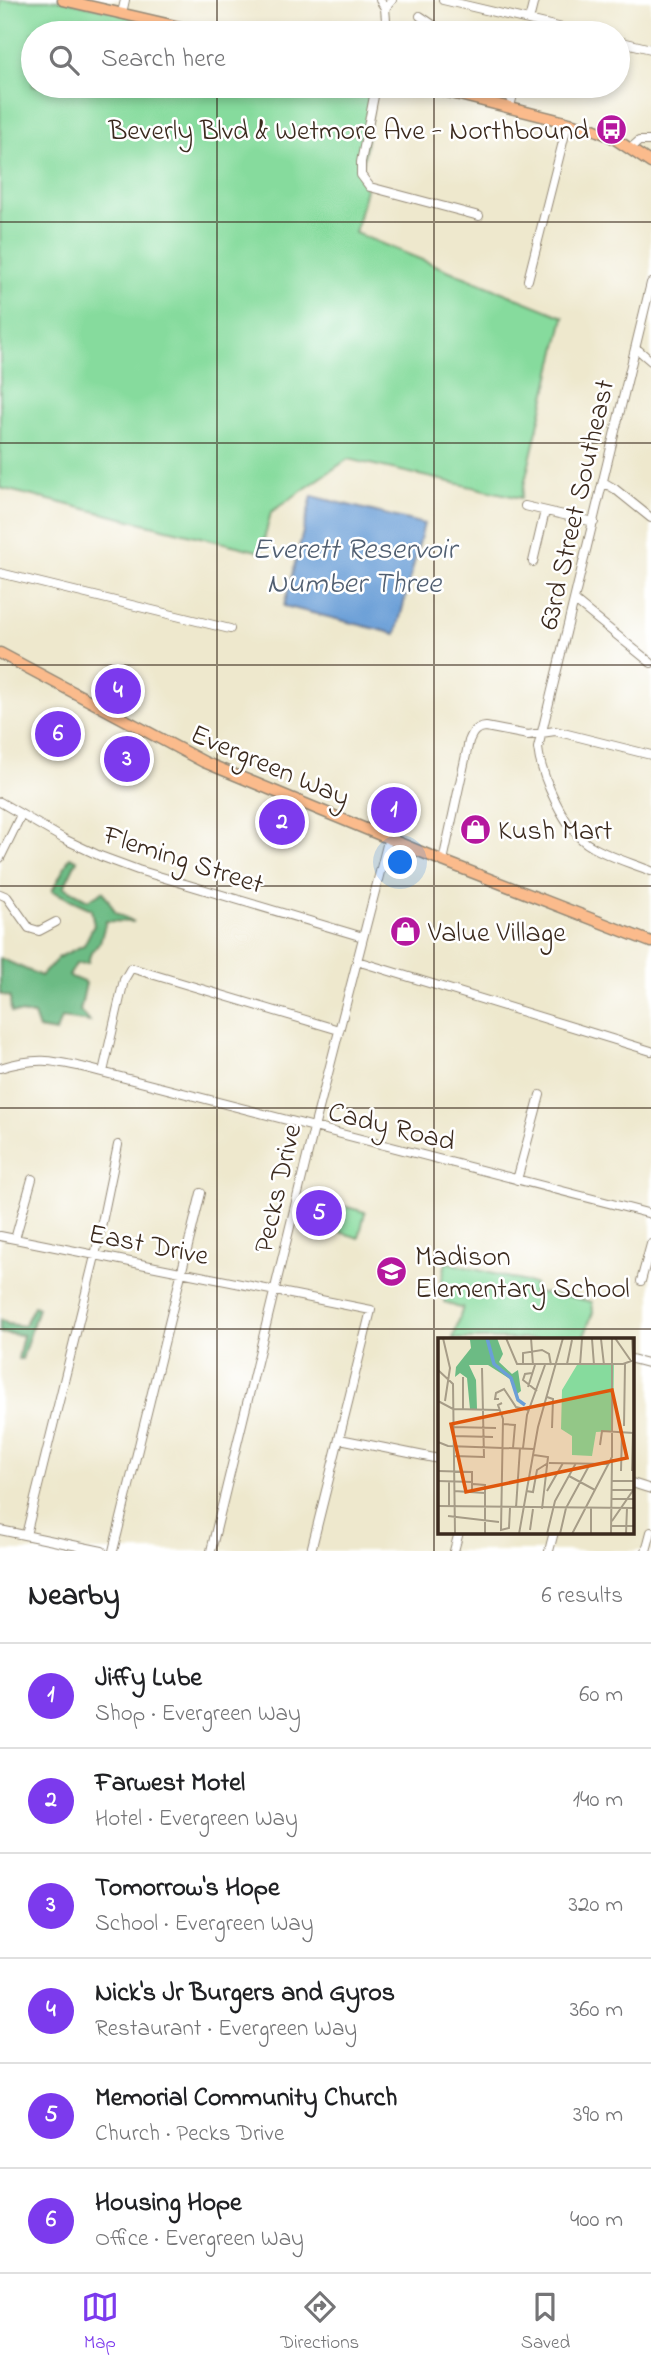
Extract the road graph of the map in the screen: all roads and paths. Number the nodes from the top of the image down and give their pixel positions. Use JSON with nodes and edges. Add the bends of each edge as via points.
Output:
{"nodes":[{"id":1,"x":63,"y":0,"type":"edge"},
{"id":2,"x":125,"y":0,"type":"edge"},
{"id":3,"x":393,"y":0,"type":"edge"},
{"id":4,"x":443,"y":0,"type":"edge"},
{"id":5,"x":534,"y":0,"type":"edge"},
{"id":6,"x":383,"y":4,"type":"edge"},
{"id":7,"x":122,"y":13,"type":"junction"},
{"id":8,"x":419,"y":16,"type":"dead end"},
{"id":9,"x":529,"y":20,"type":"junction"},
{"id":10,"x":156,"y":21,"type":"edge"},
{"id":11,"x":427,"y":21,"type":"edge"},
{"id":12,"x":533,"y":21,"type":"edge"},
{"id":13,"x":630,"y":44,"type":"edge"},
{"id":14,"x":651,"y":49,"type":"edge"},
{"id":15,"x":374,"y":98,"type":"edge"},
{"id":16,"x":473,"y":98,"type":"edge"},
{"id":17,"x":512,"y":98,"type":"edge"},
{"id":18,"x":510,"y":107,"type":"junction"},
{"id":19,"x":568,"y":122,"type":"junction"},
{"id":20,"x":651,"y":141,"type":"edge"},
{"id":21,"x":631,"y":149,"type":"junction"},
{"id":22,"x":651,"y":163,"type":"edge"},
{"id":23,"x":479,"y":216,"type":"dead end"},
{"id":24,"x":528,"y":280,"type":"dead end"},
{"id":25,"x":651,"y":284,"type":"edge"},
{"id":26,"x":636,"y":348,"type":"junction"},
{"id":27,"x":651,"y":361,"type":"edge"},
{"id":28,"x":603,"y":482,"type":"junction"},
{"id":29,"x":526,"y":506,"type":"dead end"},
{"id":30,"x":545,"y":511,"type":"junction"},
{"id":31,"x":651,"y":518,"type":"edge"},
{"id":32,"x":594,"y":522,"type":"junction"},
{"id":33,"x":533,"y":562,"type":"dead end"},
{"id":34,"x":0,"y":573,"type":"edge"},
{"id":35,"x":575,"y":601,"type":"junction"},
{"id":36,"x":230,"y":629,"type":"dead end"},
{"id":37,"x":0,"y":653,"type":"edge"},
{"id":38,"x":651,"y":663,"type":"edge"},
{"id":39,"x":542,"y":734,"type":"junction"},
{"id":40,"x":651,"y":755,"type":"edge"},
{"id":41,"x":0,"y":802,"type":"edge"},
{"id":42,"x":21,"y":815,"type":"junction"},
{"id":43,"x":389,"y":837,"type":"junction"},
{"id":44,"x":0,"y":858,"type":"edge"},
{"id":45,"x":443,"y":861,"type":"junction"},
{"id":46,"x":651,"y":871,"type":"edge"},
{"id":47,"x":0,"y":894,"type":"edge"},
{"id":48,"x":56,"y":922,"type":"dead end"},
{"id":49,"x":363,"y":937,"type":"junction"},
{"id":50,"x":651,"y":942,"type":"edge"},
{"id":51,"x":357,"y":961,"type":"junction"},
{"id":52,"x":339,"y":1030,"type":"junction"},
{"id":53,"x":651,"y":1051,"type":"edge"},
{"id":54,"x":0,"y":1068,"type":"edge"},
{"id":55,"x":103,"y":1072,"type":"junction"},
{"id":56,"x":540,"y":1096,"type":"dead end"},
{"id":57,"x":314,"y":1128,"type":"junction"},
{"id":58,"x":118,"y":1145,"type":"dead end"},
{"id":59,"x":32,"y":1179,"type":"dead end"},
{"id":60,"x":517,"y":1180,"type":"junction"},
{"id":61,"x":201,"y":1193,"type":"dead end"},
{"id":62,"x":651,"y":1214,"type":"edge"},
{"id":63,"x":0,"y":1236,"type":"edge"},
{"id":64,"x":15,"y":1240,"type":"junction"},
{"id":65,"x":651,"y":1244,"type":"edge"},
{"id":66,"x":95,"y":1256,"type":"junction"},
{"id":67,"x":181,"y":1273,"type":"junction"},
{"id":68,"x":641,"y":1281,"type":"dead end"},
{"id":69,"x":275,"y":1291,"type":"junction"},
{"id":70,"x":634,"y":1360,"type":"edge"},
{"id":71,"x":651,"y":1364,"type":"edge"},
{"id":72,"x":340,"y":1439,"type":"junction"},
{"id":73,"x":438,"y":1459,"type":"edge"},
{"id":74,"x":634,"y":1484,"type":"edge"},
{"id":75,"x":651,"y":1489,"type":"edge"},
{"id":76,"x":0,"y":1530,"type":"edge"},
{"id":77,"x":651,"y":1532,"type":"edge"},
{"id":78,"x":458,"y":1534,"type":"edge"},
{"id":79,"x":553,"y":1534,"type":"edge"},
{"id":80,"x":26,"y":1535,"type":"junction"},
{"id":81,"x":64,"y":1547,"type":"edge"},
{"id":82,"x":102,"y":1551,"type":"edge"},
{"id":83,"x":113,"y":1551,"type":"edge"},
{"id":84,"x":211,"y":1551,"type":"edge"},
{"id":85,"x":311,"y":1551,"type":"edge"},
{"id":86,"x":454,"y":1551,"type":"edge"},
{"id":87,"x":549,"y":1551,"type":"edge"},
{"id":88,"x":646,"y":1551,"type":"edge"}],
"edges":[{"from":1,"to":7,"type":"main road"},
{"from":2,"to":7,"type":"street"},
{"from":3,"to":6,"type":"street"},
{"from":4,"to":9,"type":"street"},
{"from":5,"to":9,"type":"street"},
{"from":7,"to":10,"type":"main road"},
{"from":8,"to":11,"type":"street"},
{"from":9,"to":12,"type":"street"},
{"from":13,"to":14,"type":"street"},
{"from":15,"to":23,"type":"street","via":[[361,162],[361,175],[370,187]]},
{"from":16,"to":18,"type":"main road"},
{"from":17,"to":18,"type":"street"},
{"from":18,"to":19,"type":"main road"},
{"from":19,"to":21,"type":"main road","via":[[612,137]]},
{"from":19,"to":24,"type":"street"},
{"from":20,"to":21,"type":"street","via":[[639,141]]},
{"from":21,"to":22,"type":"main road"},
{"from":25,"to":26,"type":"street","name":"63rd Street Southeast"},
{"from":26,"to":27,"type":"street"},
{"from":26,"to":28,"type":"street","name":"63rd Street Southeast"},
{"from":28,"to":31,"type":"street"},
{"from":28,"to":32,"type":"street","name":"63rd Street Southeast"},
{"from":29,"to":30,"type":"street"},
{"from":30,"to":32,"type":"street"},
{"from":30,"to":33,"type":"street"},
{"from":32,"to":35,"type":"street","name":"63rd Street Southeast"},
{"from":34,"to":36,"type":"street"},
{"from":35,"to":38,"type":"street"},
{"from":35,"to":39,"type":"street","name":"63rd Street Southeast"},
{"from":37,"to":43,"type":"main road","name":"Evergreen Way","via":[[196,759]]},
{"from":39,"to":40,"type":"street","via":[[555,731]]},
{"from":39,"to":45,"type":"street","via":[[528,736],[486,727],[473,732]]},
{"from":39,"to":46,"type":"street","name":"63rd Street Southeast","via":[[540,765],[579,837],[589,846]]},
{"from":41,"to":42,"type":"street","name":"Fleming Street"},
{"from":42,"to":44,"type":"street"},
{"from":42,"to":49,"type":"street","name":"Fleming Street","via":[[138,870]]},
{"from":43,"to":45,"type":"main road","name":"Evergreen Way"},
{"from":43,"to":49,"type":"street","name":"Pecks Drive"},
{"from":45,"to":50,"type":"main road","name":"Evergreen Way"},
{"from":47,"to":48,"type":"street","via":[[29,928],[39,931]]},
{"from":49,"to":51,"type":"street","name":"Pecks Drive"},
{"from":51,"to":52,"type":"street","name":"Pecks Drive"},
{"from":51,"to":53,"type":"street"},
{"from":52,"to":55,"type":"street","via":[[131,968],[124,980]]},
{"from":52,"to":57,"type":"street","name":"Pecks Drive"},
{"from":54,"to":55,"type":"street","name":"Cady Road","via":[[49,1059]]},
{"from":55,"to":57,"type":"street","name":"Cady Road"},
{"from":56,"to":60,"type":"street"},
{"from":57,"to":60,"type":"street","name":"Cady Road"},
{"from":57,"to":69,"type":"street","name":"Pecks Drive"},
{"from":58,"to":66,"type":"street"},
{"from":59,"to":64,"type":"street"},
{"from":60,"to":62,"type":"street","name":"Cady Road"},
{"from":61,"to":67,"type":"street"},
{"from":63,"to":64,"type":"street","name":"East Drive"},
{"from":64,"to":66,"type":"street","name":"East Drive"},
{"from":65,"to":68,"type":"street"},
{"from":66,"to":67,"type":"street","name":"East Drive"},
{"from":66,"to":80,"type":"street"},
{"from":67,"to":69,"type":"street","name":"East Drive"},
{"from":67,"to":83,"type":"street"},
{"from":69,"to":72,"type":"street","name":"East Drive","via":[[371,1310]]},
{"from":69,"to":84,"type":"street","name":"Pecks Drive"},
{"from":70,"to":71,"type":"street"},
{"from":72,"to":73,"type":"street"},
{"from":72,"to":85,"type":"street"},
{"from":74,"to":75,"type":"street"},
{"from":76,"to":80,"type":"street"},
{"from":77,"to":88,"type":"street"},
{"from":78,"to":86,"type":"street"},
{"from":79,"to":87,"type":"street"},
{"from":80,"to":81,"type":"street"},
{"from":81,"to":82,"type":"street"}]}
